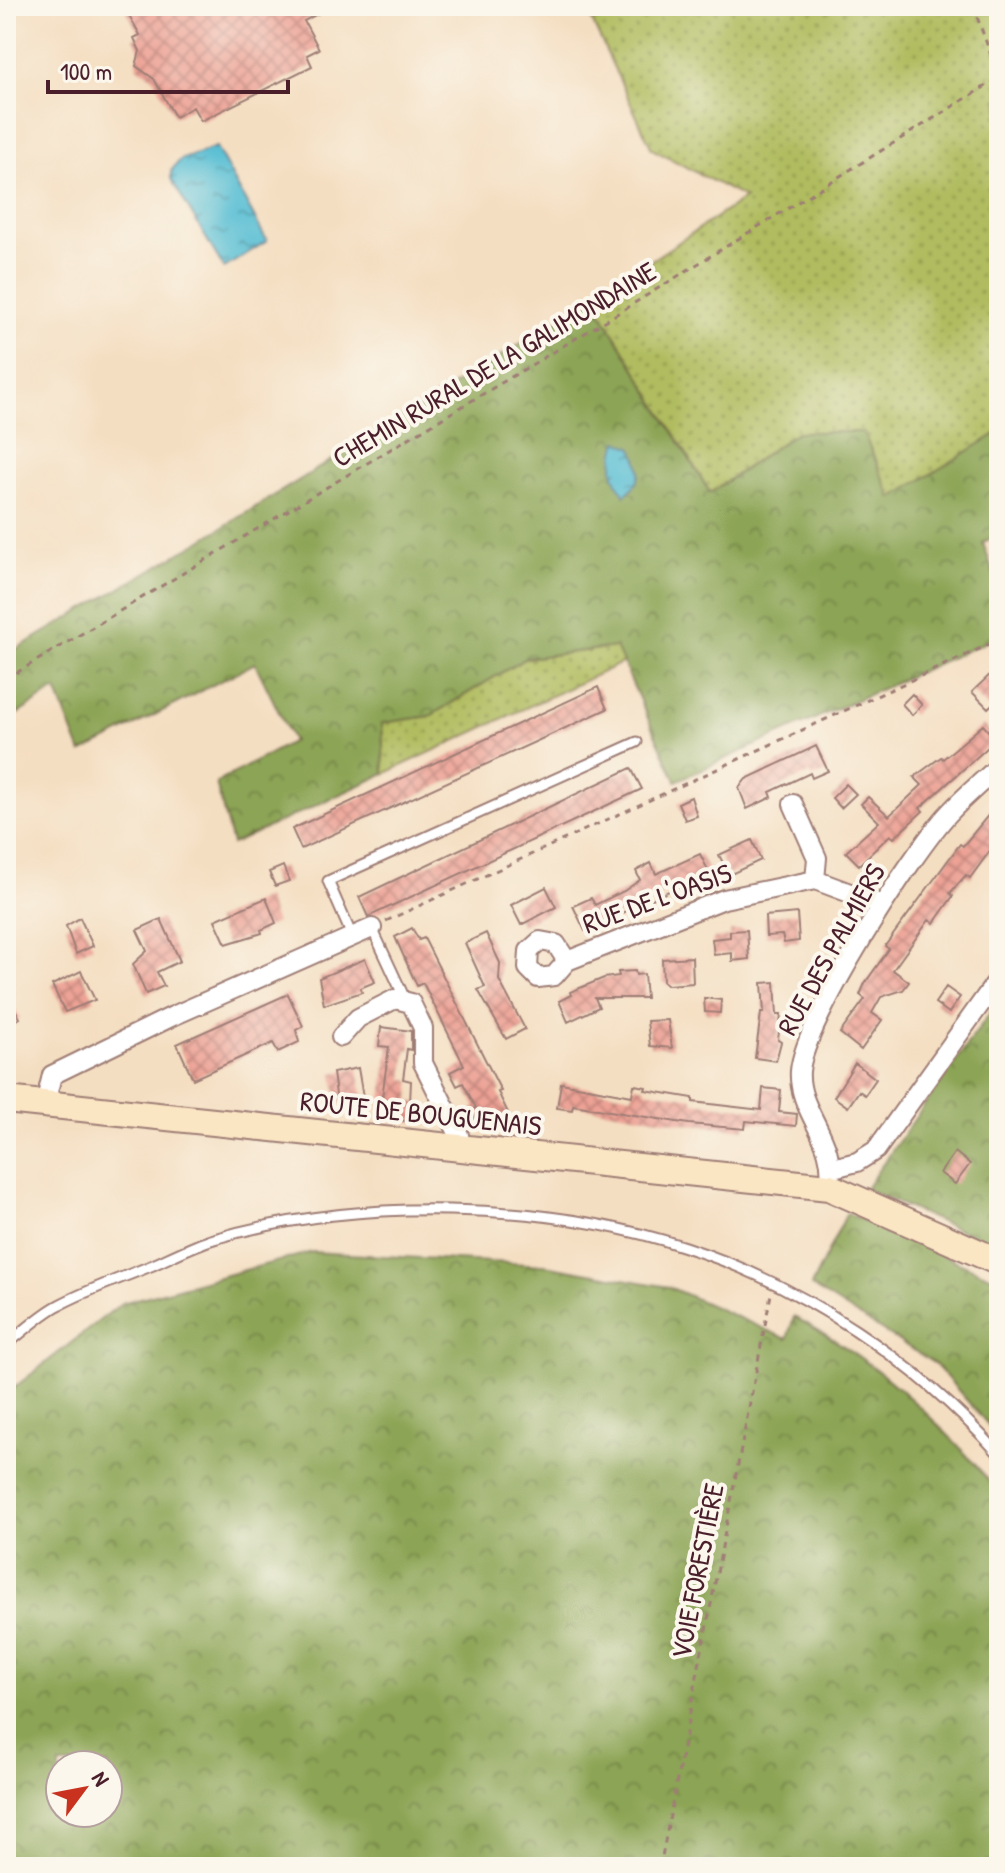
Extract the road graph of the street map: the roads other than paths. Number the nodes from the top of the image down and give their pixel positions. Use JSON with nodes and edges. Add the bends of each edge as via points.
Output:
{"nodes":[{"id":1,"x":637,"y":742,"type":"dead end"},
{"id":2,"x":999,"y":766,"type":"edge"},
{"id":3,"x":793,"y":804,"type":"dead end"},
{"id":4,"x":815,"y":880,"type":"junction"},
{"id":5,"x":882,"y":905,"type":"junction"},
{"id":6,"x":372,"y":928,"type":"joint"},
{"id":7,"x":352,"y":936,"type":"junction"},
{"id":8,"x":567,"y":961,"type":"dead end"},
{"id":9,"x":999,"y":978,"type":"edge"},
{"id":10,"x":405,"y":999,"type":"junction"},
{"id":11,"x":341,"y":1037,"type":"dead end"},
{"id":12,"x":6,"y":1100,"type":"edge"},
{"id":13,"x":45,"y":1104,"type":"junction"},
{"id":14,"x":460,"y":1148,"type":"junction"},
{"id":15,"x":831,"y":1177,"type":"junction"},
{"id":16,"x":999,"y":1262,"type":"edge"},
{"id":17,"x":6,"y":1345,"type":"edge"},
{"id":18,"x":999,"y":1454,"type":"edge"}],
"edges":[{"from":1,"to":7,"type":"lane","via":[[328,881]]},
{"from":2,"to":5,"type":"street","name":"RUE DES PALMIERS","via":[[948,813]]},
{"from":3,"to":4,"type":"street","via":[[817,858]]},
{"from":4,"to":5,"type":"street"},
{"from":4,"to":8,"type":"street","name":"RUE DE L'OASIS","via":[[724,899]]},
{"from":5,"to":15,"type":"street","name":"RUE DES PALMIERS","via":[[833,991],[802,1060],[803,1089]]},
{"from":6,"to":7,"type":"street"},
{"from":6,"to":10,"type":"lane"},
{"from":7,"to":13,"type":"street","via":[[52,1075]]},
{"from":9,"to":15,"type":"street","via":[[876,1150]]},
{"from":10,"to":11,"type":"street","via":[[358,1018]]},
{"from":10,"to":14,"type":"street","via":[[417,1010],[423,1063],[459,1135]]},
{"from":12,"to":13,"type":"street","name":"ROUTE DE BOUGUENAIS"},
{"from":13,"to":14,"type":"street","name":"ROUTE DE BOUGUENAIS"},
{"from":14,"to":15,"type":"street","name":"ROUTE DE BOUGUENAIS"},
{"from":15,"to":16,"type":"street","name":"ROUTE DE BOUGUENAIS"},
{"from":17,"to":18,"type":"lane","via":[[57,1306],[213,1239],[297,1220],[427,1211],[596,1224],[686,1247],[773,1283],[862,1335],[961,1412]]}]}
